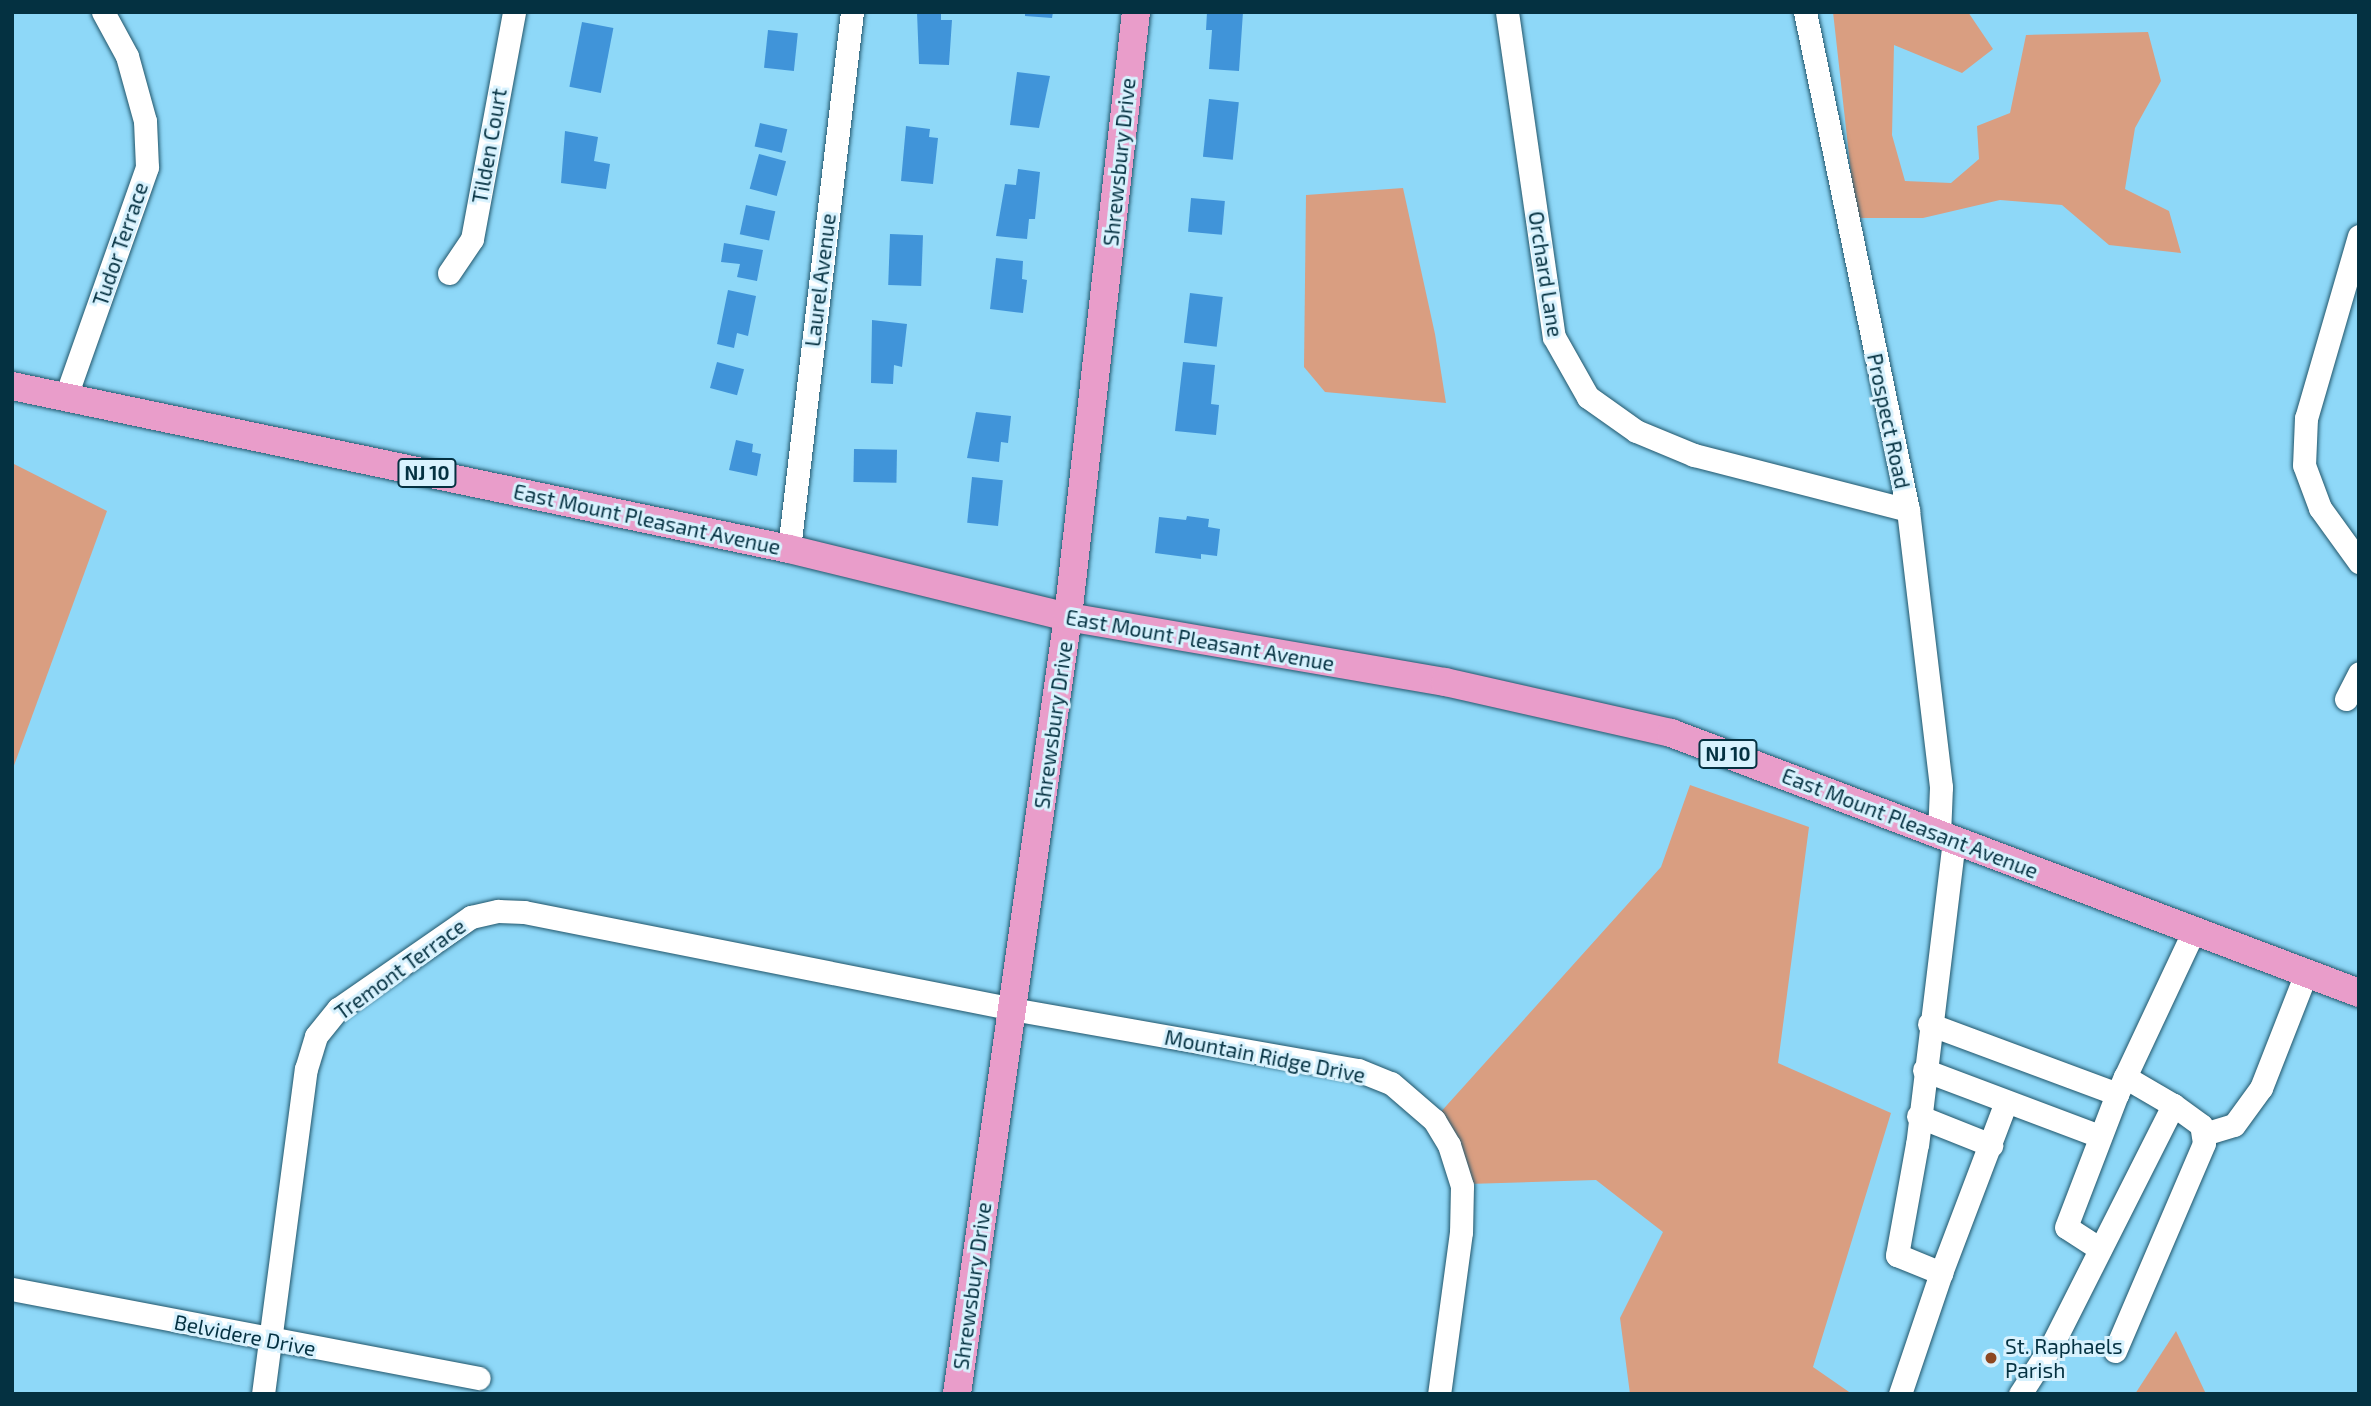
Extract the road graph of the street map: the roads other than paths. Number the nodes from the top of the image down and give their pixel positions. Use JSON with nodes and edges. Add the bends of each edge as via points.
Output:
{"nodes":[{"id":1,"x":103,"y":12,"type":"edge"},
{"id":2,"x":514,"y":12,"type":"edge"},
{"id":3,"x":852,"y":12,"type":"edge"},
{"id":4,"x":1136,"y":12,"type":"edge"},
{"id":5,"x":1507,"y":12,"type":"edge"},
{"id":6,"x":1805,"y":12,"type":"edge"},
{"id":7,"x":2359,"y":236,"type":"edge"},
{"id":8,"x":449,"y":273,"type":"dead end"},
{"id":9,"x":12,"y":386,"type":"edge"},
{"id":10,"x":66,"y":396,"type":"junction"},
{"id":11,"x":1908,"y":510,"type":"junction"},
{"id":12,"x":789,"y":549,"type":"junction"},
{"id":13,"x":2359,"y":562,"type":"edge"},
{"id":14,"x":1068,"y":617,"type":"junction"},
{"id":15,"x":2359,"y":673,"type":"edge"},
{"id":16,"x":2346,"y":699,"type":"dead end"},
{"id":17,"x":1947,"y":837,"type":"junction"},
{"id":18,"x":2194,"y":930,"type":"junction"},
{"id":19,"x":2306,"y":972,"type":"junction"},
{"id":20,"x":2359,"y":992,"type":"edge"},
{"id":21,"x":1012,"y":1009,"type":"junction"},
{"id":22,"x":1929,"y":1024,"type":"junction"},
{"id":23,"x":1924,"y":1070,"type":"junction"},
{"id":24,"x":2121,"y":1086,"type":"junction"},
{"id":25,"x":2006,"y":1102,"type":"junction"},
{"id":26,"x":2173,"y":1105,"type":"junction"},
{"id":27,"x":1918,"y":1116,"type":"junction"},
{"id":28,"x":2204,"y":1134,"type":"junction"},
{"id":29,"x":2100,"y":1136,"type":"junction"},
{"id":30,"x":1991,"y":1145,"type":"junction"},
{"id":31,"x":2100,"y":1249,"type":"junction"},
{"id":32,"x":1941,"y":1273,"type":"junction"},
{"id":33,"x":12,"y":1289,"type":"edge"},
{"id":34,"x":269,"y":1341,"type":"junction"},
{"id":35,"x":2115,"y":1351,"type":"dead end"},
{"id":36,"x":479,"y":1378,"type":"dead end"},
{"id":37,"x":263,"y":1394,"type":"edge"},
{"id":38,"x":957,"y":1394,"type":"edge"},
{"id":39,"x":1438,"y":1394,"type":"edge"},
{"id":40,"x":1899,"y":1394,"type":"edge"},
{"id":41,"x":2020,"y":1394,"type":"edge"}],
"edges":[{"from":1,"to":10,"type":"street","name":"Tudor Terrace","via":[[127,56],[145,121],[147,167]]},
{"from":2,"to":8,"type":"street","name":"Tilden Court","via":[[472,239]]},
{"from":3,"to":12,"type":"street","name":"Laurel Avenue"},
{"from":4,"to":14,"type":"main road","name":"Shrewsbury Drive"},
{"from":5,"to":11,"type":"street","name":"Orchard Lane","via":[[1554,337],[1588,397],[1636,431],[1694,455]]},
{"from":6,"to":11,"type":"street","name":"Prospect Road"},
{"from":7,"to":13,"type":"street","via":[[2306,418],[2304,465],[2320,508]]},
{"from":9,"to":10,"type":"main road","name":"East Mount Pleasant Avenue","number":"NJ 10"},
{"from":10,"to":12,"type":"main road","name":"East Mount Pleasant Avenue","number":"NJ 10"},
{"from":11,"to":17,"type":"street","name":"Prospect Road"},
{"from":12,"to":14,"type":"main road","name":"East Mount Pleasant Avenue","number":"NJ 10"},
{"from":14,"to":17,"type":"main road","name":"East Mount Pleasant Avenue","number":"NJ 10","via":[[1445,682],[1595,713],[1671,733]]},
{"from":14,"to":21,"type":"main road","name":"Shrewsbury Drive"},
{"from":15,"to":16,"type":"street"},
{"from":17,"to":18,"type":"main road","name":"East Mount Pleasant Avenue","number":"NJ 10"},
{"from":17,"to":22,"type":"street","name":"Prospect Road"},
{"from":18,"to":19,"type":"main road","name":"East Mount Pleasant Avenue","number":"NJ 10"},
{"from":18,"to":24,"type":"street"},
{"from":19,"to":20,"type":"main road","name":"East Mount Pleasant Avenue","number":"NJ 10"},
{"from":19,"to":28,"type":"street","via":[[2261,1088],[2234,1125]]},
{"from":21,"to":34,"type":"street","name":"Tremont Terrace","via":[[524,912],[471,917],[338,1009],[316,1036],[306,1069]]},
{"from":21,"to":38,"type":"main road","name":"Shrewsbury Drive"},
{"from":21,"to":39,"type":"street","name":"Mountain Ridge Drive","via":[[1358,1070],[1415,1099],[1449,1145],[1462,1186],[1461,1232]]},
{"from":22,"to":23,"type":"street","name":"Prospect Road"},
{"from":22,"to":24,"type":"street"},
{"from":23,"to":25,"type":"street"},
{"from":23,"to":27,"type":"street","name":"Prospect Road"},
{"from":24,"to":26,"type":"street"},
{"from":24,"to":29,"type":"street"},
{"from":25,"to":29,"type":"street"},
{"from":25,"to":30,"type":"street"},
{"from":26,"to":28,"type":"street","via":[[2201,1125]]},
{"from":26,"to":31,"type":"street"},
{"from":27,"to":30,"type":"street"},
{"from":27,"to":32,"type":"street","name":"Prospect Road","via":[[1897,1255]]},
{"from":28,"to":35,"type":"street"},
{"from":29,"to":31,"type":"street","via":[[2098,1153],[2066,1227]]},
{"from":30,"to":32,"type":"street"},
{"from":31,"to":41,"type":"street","via":[[2053,1343]]},
{"from":32,"to":40,"type":"street"},
{"from":33,"to":34,"type":"street","name":"Belvidere Drive"},
{"from":34,"to":36,"type":"street","name":"Belvidere Drive"},
{"from":34,"to":37,"type":"street","name":"Tremont Terrace"}]}
